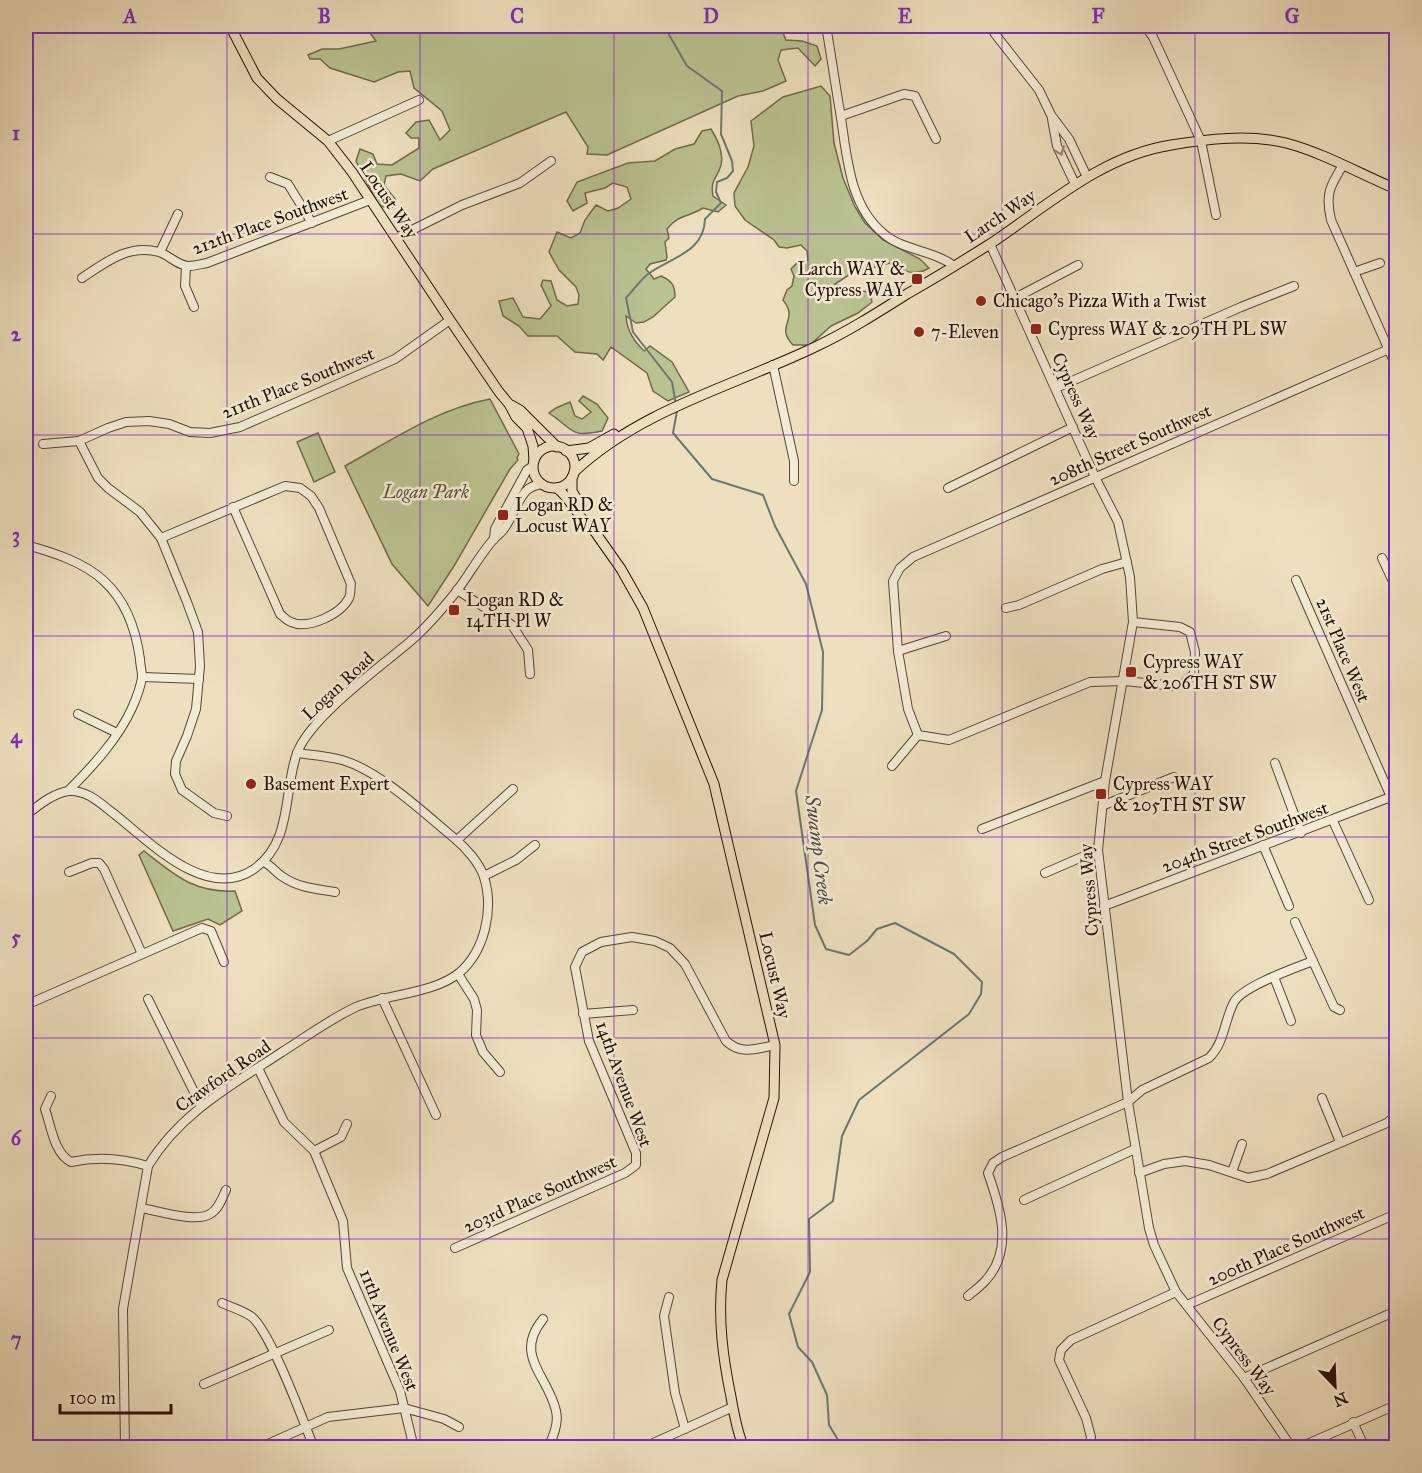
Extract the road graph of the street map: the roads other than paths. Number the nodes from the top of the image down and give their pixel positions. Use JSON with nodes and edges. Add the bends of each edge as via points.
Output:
{"nodes":[{"id":1,"x":230,"y":26,"type":"edge"},
{"id":2,"x":826,"y":26,"type":"edge"},
{"id":3,"x":991,"y":26,"type":"edge"},
{"id":4,"x":1145,"y":26,"type":"edge"},
{"id":5,"x":419,"y":100,"type":"dead end"},
{"id":6,"x":1051,"y":115,"type":"junction"},
{"id":7,"x":841,"y":116,"type":"junction"},
{"id":8,"x":936,"y":139,"type":"dead end"},
{"id":9,"x":328,"y":141,"type":"junction"},
{"id":10,"x":1201,"y":141,"type":"junction"},
{"id":11,"x":551,"y":161,"type":"dead end"},
{"id":12,"x":1343,"y":165,"type":"junction"},
{"id":13,"x":270,"y":177,"type":"dead end"},
{"id":14,"x":1087,"y":177,"type":"junction"},
{"id":15,"x":1075,"y":184,"type":"junction"},
{"id":16,"x":1396,"y":189,"type":"edge"},
{"id":17,"x":370,"y":200,"type":"junction"},
{"id":18,"x":178,"y":214,"type":"dead end"},
{"id":19,"x":1216,"y":215,"type":"dead end"},
{"id":20,"x":312,"y":223,"type":"junction"},
{"id":21,"x":396,"y":238,"type":"junction"},
{"id":22,"x":990,"y":244,"type":"junction"},
{"id":23,"x":160,"y":252,"type":"junction"},
{"id":24,"x":1380,"y":263,"type":"dead end"},
{"id":25,"x":1078,"y":265,"type":"dead end"},
{"id":26,"x":954,"y":266,"type":"junction"},
{"id":27,"x":186,"y":267,"type":"junction"},
{"id":28,"x":1354,"y":272,"type":"junction"},
{"id":29,"x":82,"y":278,"type":"dead end"},
{"id":30,"x":1294,"y":286,"type":"dead end"},
{"id":31,"x":1015,"y":298,"type":"junction"},
{"id":32,"x":194,"y":307,"type":"dead end"},
{"id":33,"x":450,"y":320,"type":"junction"},
{"id":34,"x":1389,"y":349,"type":"junction"},
{"id":35,"x":773,"y":365,"type":"junction"},
{"id":36,"x":1396,"y":366,"type":"edge"},
{"id":37,"x":1056,"y":388,"type":"junction"},
{"id":38,"x":509,"y":404,"type":"junction"},
{"id":39,"x":639,"y":425,"type":"junction"},
{"id":40,"x":1072,"y":427,"type":"junction"},
{"id":41,"x":79,"y":441,"type":"junction"},
{"id":42,"x":43,"y":444,"type":"dead end"},
{"id":43,"x":561,"y":449,"type":"junction"},
{"id":44,"x":533,"y":463,"type":"junction"},
{"id":45,"x":573,"y":474,"type":"junction"},
{"id":46,"x":1095,"y":477,"type":"junction"},
{"id":47,"x":794,"y":481,"type":"dead end"},
{"id":48,"x":542,"y":484,"type":"junction"},
{"id":49,"x":556,"y":488,"type":"junction"},
{"id":50,"x":948,"y":488,"type":"dead end"},
{"id":51,"x":233,"y":507,"type":"junction"},
{"id":52,"x":595,"y":532,"type":"junction"},
{"id":53,"x":161,"y":538,"type":"junction"},
{"id":54,"x":494,"y":539,"type":"junction"},
{"id":55,"x":26,"y":545,"type":"edge"},
{"id":56,"x":1382,"y":558,"type":"dead end"},
{"id":57,"x":1127,"y":562,"type":"junction"},
{"id":58,"x":1296,"y":580,"type":"dead end"},
{"id":59,"x":1396,"y":588,"type":"edge"},
{"id":60,"x":457,"y":590,"type":"junction"},
{"id":61,"x":1006,"y":608,"type":"dead end"},
{"id":62,"x":1133,"y":622,"type":"junction"},
{"id":63,"x":946,"y":636,"type":"dead end"},
{"id":64,"x":898,"y":651,"type":"junction"},
{"id":65,"x":530,"y":674,"type":"dead end"},
{"id":66,"x":142,"y":677,"type":"junction"},
{"id":67,"x":199,"y":679,"type":"junction"},
{"id":68,"x":1125,"y":681,"type":"junction"},
{"id":69,"x":78,"y":714,"type":"dead end"},
{"id":70,"x":117,"y":733,"type":"junction"},
{"id":71,"x":918,"y":735,"type":"junction"},
{"id":72,"x":297,"y":753,"type":"junction"},
{"id":73,"x":1275,"y":763,"type":"dead end"},
{"id":74,"x":892,"y":766,"type":"dead end"},
{"id":75,"x":1174,"y":777,"type":"dead end"},
{"id":76,"x":1105,"y":781,"type":"junction"},
{"id":77,"x":513,"y":789,"type":"dead end"},
{"id":78,"x":68,"y":791,"type":"junction"},
{"id":79,"x":1394,"y":796,"type":"edge"},
{"id":80,"x":1104,"y":805,"type":"junction"},
{"id":81,"x":26,"y":815,"type":"edge"},
{"id":82,"x":227,"y":816,"type":"dead end"},
{"id":83,"x":1333,"y":821,"type":"junction"},
{"id":84,"x":982,"y":829,"type":"dead end"},
{"id":85,"x":1300,"y":833,"type":"junction"},
{"id":86,"x":457,"y":840,"type":"junction"},
{"id":87,"x":535,"y":845,"type":"dead end"},
{"id":88,"x":1263,"y":845,"type":"junction"},
{"id":89,"x":1098,"y":850,"type":"junction"},
{"id":90,"x":264,"y":862,"type":"junction"},
{"id":91,"x":69,"y":873,"type":"dead end"},
{"id":92,"x":1045,"y":873,"type":"dead end"},
{"id":93,"x":484,"y":876,"type":"junction"},
{"id":94,"x":335,"y":892,"type":"dead end"},
{"id":95,"x":1369,"y":900,"type":"dead end"},
{"id":96,"x":1104,"y":906,"type":"junction"},
{"id":97,"x":1289,"y":906,"type":"dead end"},
{"id":98,"x":1295,"y":922,"type":"dead end"},
{"id":99,"x":142,"y":954,"type":"junction"},
{"id":100,"x":1313,"y":961,"type":"junction"},
{"id":101,"x":224,"y":962,"type":"dead end"},
{"id":102,"x":458,"y":974,"type":"junction"},
{"id":103,"x":1274,"y":977,"type":"junction"},
{"id":104,"x":382,"y":998,"type":"junction"},
{"id":105,"x":148,"y":999,"type":"dead end"},
{"id":106,"x":26,"y":1005,"type":"edge"},
{"id":107,"x":633,"y":1010,"type":"dead end"},
{"id":108,"x":1340,"y":1010,"type":"dead end"},
{"id":109,"x":583,"y":1014,"type":"junction"},
{"id":110,"x":1291,"y":1021,"type":"dead end"},
{"id":111,"x":775,"y":1045,"type":"junction"},
{"id":112,"x":258,"y":1068,"type":"junction"},
{"id":113,"x":500,"y":1072,"type":"dead end"},
{"id":114,"x":51,"y":1096,"type":"dead end"},
{"id":115,"x":1322,"y":1098,"type":"dead end"},
{"id":116,"x":1128,"y":1102,"type":"junction"},
{"id":117,"x":201,"y":1106,"type":"junction"},
{"id":118,"x":436,"y":1115,"type":"dead end"},
{"id":119,"x":1396,"y":1115,"type":"edge"},
{"id":120,"x":347,"y":1124,"type":"dead end"},
{"id":121,"x":1340,"y":1142,"type":"junction"},
{"id":122,"x":1242,"y":1144,"type":"dead end"},
{"id":123,"x":1135,"y":1149,"type":"junction"},
{"id":124,"x":314,"y":1151,"type":"junction"},
{"id":125,"x":636,"y":1165,"type":"joint"},
{"id":126,"x":148,"y":1166,"type":"junction"},
{"id":127,"x":1232,"y":1172,"type":"junction"},
{"id":128,"x":1139,"y":1173,"type":"junction"},
{"id":129,"x":226,"y":1190,"type":"dead end"},
{"id":130,"x":1024,"y":1200,"type":"dead end"},
{"id":131,"x":141,"y":1208,"type":"junction"},
{"id":132,"x":1396,"y":1214,"type":"edge"},
{"id":133,"x":455,"y":1248,"type":"dead end"},
{"id":134,"x":1176,"y":1292,"type":"junction"},
{"id":135,"x":968,"y":1296,"type":"dead end"},
{"id":136,"x":669,"y":1298,"type":"dead end"},
{"id":137,"x":222,"y":1303,"type":"dead end"},
{"id":138,"x":1187,"y":1305,"type":"junction"},
{"id":139,"x":1396,"y":1311,"type":"edge"},
{"id":140,"x":543,"y":1319,"type":"dead end"},
{"id":141,"x":329,"y":1330,"type":"dead end"},
{"id":142,"x":274,"y":1353,"type":"junction"},
{"id":143,"x":1244,"y":1378,"type":"junction"},
{"id":144,"x":204,"y":1384,"type":"dead end"},
{"id":145,"x":1396,"y":1405,"type":"edge"},
{"id":146,"x":733,"y":1407,"type":"junction"},
{"id":147,"x":404,"y":1408,"type":"junction"},
{"id":148,"x":1353,"y":1422,"type":"junction"},
{"id":149,"x":305,"y":1426,"type":"junction"},
{"id":150,"x":459,"y":1427,"type":"dead end"},
{"id":151,"x":684,"y":1429,"type":"junction"},
{"id":152,"x":26,"y":1442,"type":"edge"},
{"id":153,"x":649,"y":1445,"type":"dead end"},
{"id":154,"x":28,"y":1448,"type":"edge"},
{"id":155,"x":125,"y":1448,"type":"edge"},
{"id":156,"x":259,"y":1448,"type":"edge"},
{"id":157,"x":314,"y":1448,"type":"edge"},
{"id":158,"x":414,"y":1448,"type":"edge"},
{"id":159,"x":548,"y":1448,"type":"edge"},
{"id":160,"x":744,"y":1448,"type":"edge"},
{"id":161,"x":1090,"y":1448,"type":"edge"},
{"id":162,"x":1292,"y":1448,"type":"edge"},
{"id":163,"x":1298,"y":1448,"type":"edge"},
{"id":164,"x":1365,"y":1448,"type":"edge"}],
"edges":[{"from":1,"to":9,"type":"main road","name":"Locust Way","via":[[257,78]]},
{"from":2,"to":7,"type":"street"},
{"from":3,"to":6,"type":"street","via":[[1032,79]]},
{"from":4,"to":10,"type":"street"},
{"from":5,"to":9,"type":"street"},
{"from":6,"to":14,"type":"street","via":[[1069,139]]},
{"from":6,"to":15,"type":"street","one_way":true,"via":[[1057,146]]},
{"from":7,"to":8,"type":"street","via":[[911,94]]},
{"from":7,"to":26,"type":"street","via":[[854,187],[875,226],[897,242],[938,256]]},
{"from":9,"to":17,"type":"main road","name":"Locust Way"},
{"from":10,"to":12,"type":"main road","name":"Larch Way","via":[[1255,139],[1284,143]]},
{"from":10,"to":14,"type":"main road","name":"Larch Way","via":[[1135,154]]},
{"from":10,"to":19,"type":"street"},
{"from":11,"to":21,"type":"street","via":[[520,183],[449,211]]},
{"from":12,"to":16,"type":"main road","name":"Larch Way"},
{"from":12,"to":28,"type":"street","via":[[1330,187],[1328,209]]},
{"from":13,"to":20,"type":"street","via":[[288,184]]},
{"from":14,"to":15,"type":"main road","name":"Larch Way"},
{"from":15,"to":22,"type":"main road","name":"Larch Way"},
{"from":17,"to":20,"type":"street","name":"212th Place Southwest"},
{"from":17,"to":21,"type":"main road","name":"Locust Way"},
{"from":18,"to":23,"type":"street"},
{"from":20,"to":27,"type":"street","name":"212th Place Southwest","via":[[207,263]]},
{"from":21,"to":33,"type":"main road","name":"Locust Way"},
{"from":22,"to":26,"type":"main road","name":"Larch Way"},
{"from":22,"to":31,"type":"street","name":"Cypress Way"},
{"from":23,"to":27,"type":"street","name":"212th Place Southwest"},
{"from":23,"to":29,"type":"street","name":"212th Place Southwest","via":[[127,251],[115,255]]},
{"from":24,"to":28,"type":"street"},
{"from":25,"to":31,"type":"street"},
{"from":26,"to":35,"type":"main road","name":"Larch Way","via":[[853,327]]},
{"from":27,"to":32,"type":"street","via":[[185,286]]},
{"from":28,"to":34,"type":"street"},
{"from":30,"to":37,"type":"street"},
{"from":31,"to":37,"type":"street","name":"Cypress Way"},
{"from":33,"to":38,"type":"main road","name":"Locust Way"},
{"from":33,"to":41,"type":"street","name":"211th Place Southwest","via":[[395,359],[240,427],[210,433],[149,421],[126,422]]},
{"from":34,"to":36,"type":"street"},
{"from":34,"to":46,"type":"street","name":"208th Street Southwest"},
{"from":35,"to":39,"type":"main road","name":"Larch Way"},
{"from":35,"to":47,"type":"street","via":[[794,461]]},
{"from":37,"to":40,"type":"street","name":"Cypress Way"},
{"from":38,"to":43,"type":"main road","name":"Locust Way"},
{"from":38,"to":44,"type":"main road","name":"Locust Way","via":[[527,429]]},
{"from":39,"to":43,"type":"main road","name":"Larch Way","via":[[589,448]]},
{"from":39,"to":45,"type":"main road","name":"Larch Way","via":[[602,448]]},
{"from":40,"to":46,"type":"street","name":"Cypress Way"},
{"from":40,"to":50,"type":"street"},
{"from":41,"to":42,"type":"street","name":"211th Place Southwest"},
{"from":41,"to":53,"type":"street","via":[[98,478],[140,512]]},
{"from":43,"to":44,"type":"main road","via":[[542,450]]},
{"from":43,"to":45,"type":"main road","via":[[572,458]]},
{"from":44,"to":48,"type":"main road"},
{"from":44,"to":54,"type":"street","name":"Logan Road","via":[[495,529]]},
{"from":45,"to":49,"type":"main road","via":[[566,485]]},
{"from":45,"to":52,"type":"main road","name":"Locust Way","via":[[574,495]]},
{"from":46,"to":57,"type":"street","name":"Cypress Way","via":[[1118,522]]},
{"from":46,"to":64,"type":"street","name":"208th Street Southwest","via":[[913,557],[900,568],[893,581]]},
{"from":48,"to":49,"type":"main road"},
{"from":48,"to":54,"type":"street","name":"Logan Road","via":[[526,491]]},
{"from":49,"to":52,"type":"main road","name":"Locust Way"},
{"from":51,"to":51,"type":"street","via":[[285,486],[300,488],[312,496],[351,584],[350,597],[341,608],[307,624],[292,623],[280,614]]},
{"from":51,"to":53,"type":"street"},
{"from":52,"to":111,"type":"main road","name":"Locust Way","via":[[643,608],[714,784]]},
{"from":53,"to":67,"type":"street","via":[[198,632]]},
{"from":54,"to":60,"type":"street","name":"Logan Road"},
{"from":55,"to":66,"type":"street","via":[[78,564],[104,580],[132,622]]},
{"from":56,"to":59,"type":"street"},
{"from":57,"to":61,"type":"street"},
{"from":57,"to":62,"type":"street","name":"Cypress Way"},
{"from":58,"to":79,"type":"street","name":"21st Place West"},
{"from":60,"to":65,"type":"street","via":[[512,625],[528,650]]},
{"from":60,"to":72,"type":"street","name":"Logan Road","via":[[413,639],[321,720]]},
{"from":62,"to":68,"type":"street","name":"Cypress Way"},
{"from":62,"to":68,"type":"street","via":[[1180,627],[1190,632],[1195,652],[1194,674],[1174,686]]},
{"from":63,"to":64,"type":"street"},
{"from":64,"to":71,"type":"street","via":[[908,710]]},
{"from":66,"to":67,"type":"street"},
{"from":66,"to":70,"type":"street","via":[[132,707]]},
{"from":67,"to":82,"type":"street","via":[[196,709],[176,761],[175,774],[182,790],[214,813]]},
{"from":68,"to":71,"type":"street","via":[[1090,682],[949,740]]},
{"from":68,"to":76,"type":"street","name":"Cypress Way"},
{"from":69,"to":70,"type":"street"},
{"from":70,"to":78,"type":"street"},
{"from":71,"to":74,"type":"street"},
{"from":72,"to":86,"type":"street","name":"Crawford Road","via":[[342,760],[365,769]]},
{"from":72,"to":90,"type":"street","name":"Logan Road","via":[[280,836]]},
{"from":73,"to":85,"type":"street"},
{"from":75,"to":80,"type":"street"},
{"from":76,"to":80,"type":"street","name":"Cypress Way"},
{"from":76,"to":84,"type":"street"},
{"from":77,"to":86,"type":"street"},
{"from":78,"to":81,"type":"street"},
{"from":78,"to":90,"type":"street","name":"Logan Road","via":[[88,795],[175,862],[198,874],[222,879],[236,877]]},
{"from":79,"to":83,"type":"street","name":"204th Street Southwest"},
{"from":80,"to":89,"type":"street","name":"Cypress Way"},
{"from":83,"to":85,"type":"street","name":"204th Street Southwest"},
{"from":83,"to":95,"type":"street"},
{"from":85,"to":88,"type":"street","name":"204th Street Southwest"},
{"from":86,"to":93,"type":"street","name":"Crawford Road"},
{"from":87,"to":93,"type":"street"},
{"from":88,"to":96,"type":"street","name":"204th Street Southwest"},
{"from":88,"to":97,"type":"street"},
{"from":89,"to":92,"type":"street"},
{"from":89,"to":96,"type":"street","name":"Cypress Way"},
{"from":90,"to":94,"type":"street","via":[[300,886]]},
{"from":91,"to":99,"type":"street","via":[[99,863]]},
{"from":93,"to":102,"type":"street","name":"Crawford Road","via":[[487,904],[483,937],[478,950]]},
{"from":96,"to":116,"type":"street","name":"Cypress Way"},
{"from":98,"to":100,"type":"street"},
{"from":99,"to":101,"type":"street","via":[[202,928],[211,932]]},
{"from":99,"to":106,"type":"street"},
{"from":100,"to":103,"type":"street"},
{"from":100,"to":108,"type":"street","via":[[1334,1007]]},
{"from":102,"to":104,"type":"street","name":"Crawford Road","via":[[438,984]]},
{"from":102,"to":113,"type":"street","via":[[474,999],[476,1035],[483,1052]]},
{"from":103,"to":110,"type":"street"},
{"from":103,"to":116,"type":"street","via":[[1235,1000],[1218,1049],[1209,1058],[1142,1090]]},
{"from":104,"to":112,"type":"street","name":"Crawford Road","via":[[333,1019]]},
{"from":104,"to":118,"type":"street"},
{"from":105,"to":117,"type":"street"},
{"from":107,"to":109,"type":"street","name":"14th Avenue West"},
{"from":109,"to":111,"type":"street","name":"14th Avenue West","via":[[575,967],[582,951],[601,942],[633,937],[655,940],[670,948],[685,964],[733,1048],[742,1051]]},
{"from":109,"to":125,"type":"street","name":"14th Avenue West","via":[[589,1041],[636,1153]]},
{"from":111,"to":146,"type":"main road","name":"Locust Way","via":[[774,1098],[722,1280],[722,1356]]},
{"from":112,"to":117,"type":"street","name":"Crawford Road"},
{"from":112,"to":124,"type":"street","name":"11th Avenue West","via":[[284,1122]]},
{"from":114,"to":126,"type":"street","via":[[45,1109],[65,1159],[127,1159]]},
{"from":115,"to":121,"type":"street"},
{"from":116,"to":123,"type":"street","name":"Cypress Way"},
{"from":116,"to":135,"type":"street","via":[[993,1163],[988,1173],[1001,1214],[1000,1251],[987,1280]]},
{"from":117,"to":126,"type":"street","name":"Crawford Road","via":[[160,1146]]},
{"from":119,"to":121,"type":"street","via":[[1387,1123]]},
{"from":120,"to":124,"type":"street","via":[[341,1137]]},
{"from":121,"to":127,"type":"street","via":[[1267,1174],[1248,1178]]},
{"from":122,"to":127,"type":"street"},
{"from":123,"to":128,"type":"street","name":"Cypress Way"},
{"from":123,"to":130,"type":"street"},
{"from":124,"to":147,"type":"street","name":"11th Avenue West","via":[[343,1221],[347,1268],[400,1390]]},
{"from":125,"to":133,"type":"street","name":"203rd Place Southwest"},
{"from":126,"to":131,"type":"street","name":"Crawford Road"},
{"from":127,"to":128,"type":"street","via":[[1185,1161]]},
{"from":128,"to":134,"type":"street","name":"Cypress Way","via":[[1154,1245]]},
{"from":129,"to":131,"type":"street","via":[[211,1214],[197,1218]]},
{"from":131,"to":155,"type":"street","name":"Crawford Road","via":[[123,1309]]},
{"from":132,"to":138,"type":"street","name":"200th Place Southwest"},
{"from":134,"to":138,"type":"street","name":"Cypress Way"},
{"from":134,"to":161,"type":"street","via":[[1071,1340],[1061,1350],[1059,1360],[1089,1425]]},
{"from":136,"to":151,"type":"street","via":[[664,1316]]},
{"from":137,"to":142,"type":"street","via":[[251,1316]]},
{"from":138,"to":143,"type":"street","name":"Cypress Way"},
{"from":139,"to":143,"type":"street"},
{"from":140,"to":159,"type":"street","via":[[531,1339],[531,1354],[556,1411],[556,1426]]},
{"from":141,"to":142,"type":"street"},
{"from":142,"to":144,"type":"street"},
{"from":142,"to":149,"type":"street"},
{"from":143,"to":162,"type":"street","name":"Cypress Way"},
{"from":145,"to":148,"type":"street"},
{"from":146,"to":151,"type":"street"},
{"from":146,"to":160,"type":"main road","name":"Locust Way"},
{"from":147,"to":149,"type":"street","via":[[328,1417]]},
{"from":147,"to":150,"type":"street"},
{"from":147,"to":158,"type":"street","name":"11th Avenue West"},
{"from":148,"to":163,"type":"street"},
{"from":148,"to":164,"type":"street"},
{"from":149,"to":156,"type":"street"},
{"from":149,"to":157,"type":"street"},
{"from":151,"to":153,"type":"street"},
{"from":152,"to":154,"type":"street"}]}
